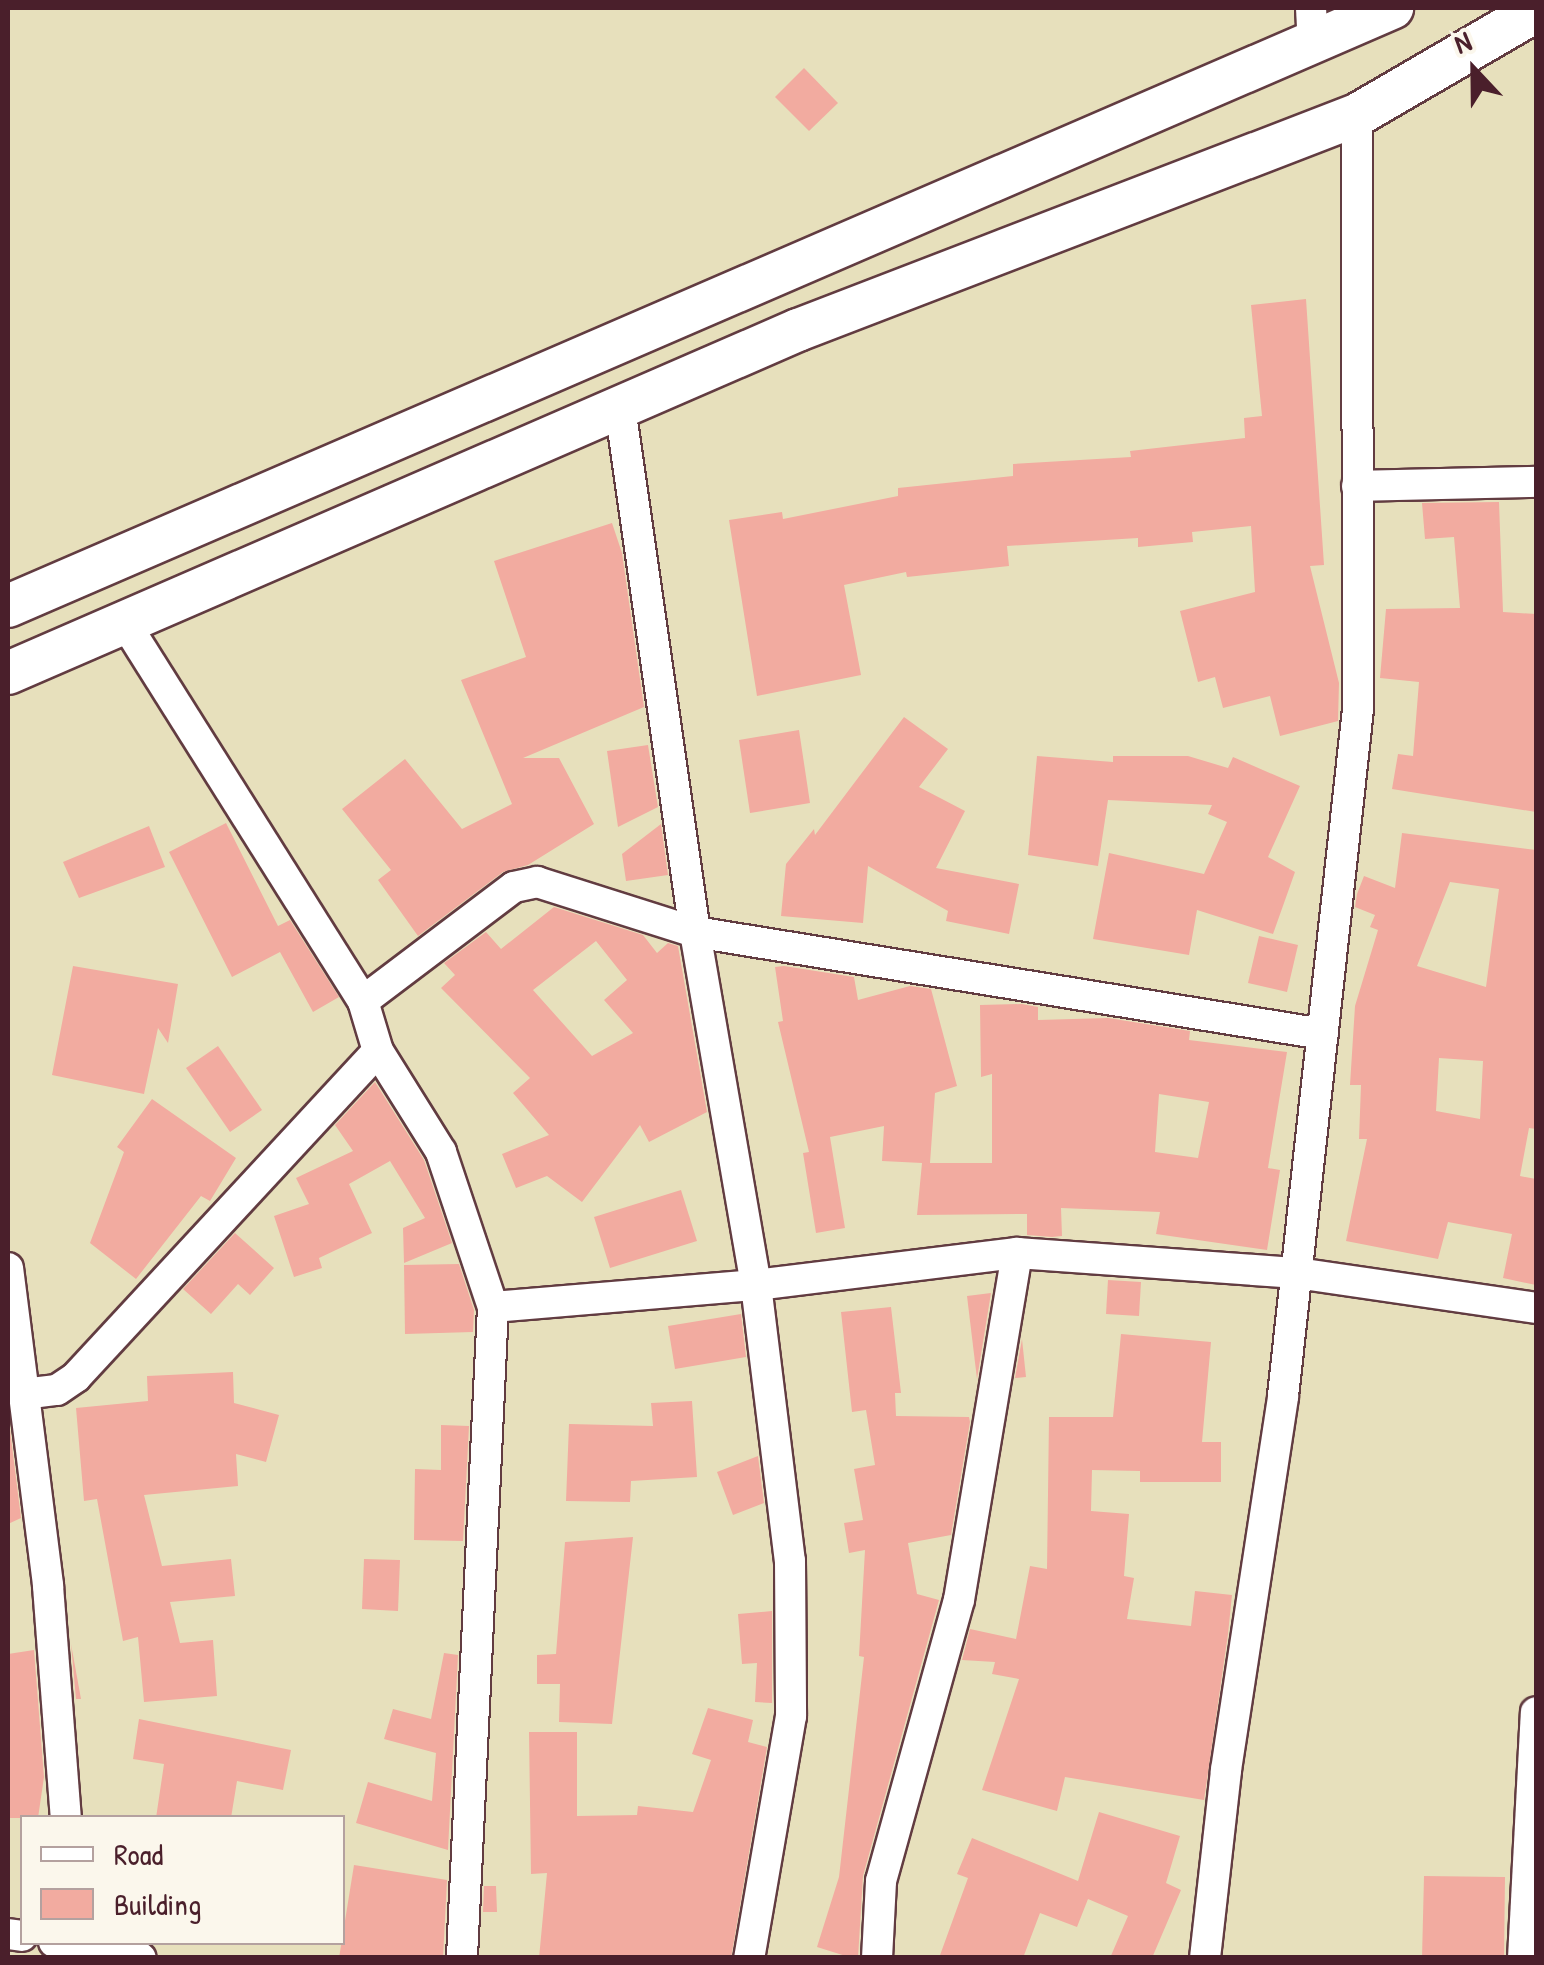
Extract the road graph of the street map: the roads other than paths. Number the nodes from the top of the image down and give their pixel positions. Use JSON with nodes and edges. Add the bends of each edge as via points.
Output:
{"nodes":[{"id":1,"x":1392,"y":8,"type":"edge"},
{"id":2,"x":1536,"y":11,"type":"edge"},
{"id":3,"x":1312,"y":24,"type":"edge"},
{"id":4,"x":1357,"y":114,"type":"junction"},
{"id":5,"x":772,"y":273,"type":"junction"},
{"id":6,"x":798,"y":330,"type":"junction"},
{"id":7,"x":620,"y":407,"type":"junction"},
{"id":8,"x":1536,"y":482,"type":"edge"},
{"id":9,"x":1357,"y":486,"type":"junction"},
{"id":10,"x":8,"y":606,"type":"edge"},
{"id":11,"x":125,"y":622,"type":"junction"},
{"id":12,"x":8,"y":673,"type":"edge"},
{"id":13,"x":695,"y":932,"type":"junction"},
{"id":14,"x":363,"y":1000,"type":"junction"},
{"id":15,"x":1323,"y":1034,"type":"junction"},
{"id":16,"x":378,"y":1051,"type":"junction"},
{"id":17,"x":1017,"y":1253,"type":"junction"},
{"id":18,"x":8,"y":1268,"type":"edge"},
{"id":19,"x":1297,"y":1273,"type":"junction"},
{"id":20,"x":756,"y":1286,"type":"junction"},
{"id":21,"x":493,"y":1308,"type":"junction"},
{"id":22,"x":1536,"y":1308,"type":"edge"},
{"id":23,"x":10,"y":1316,"type":"edge"},
{"id":24,"x":23,"y":1394,"type":"junction"},
{"id":25,"x":1536,"y":1712,"type":"edge"},
{"id":26,"x":66,"y":1815,"type":"edge"},
{"id":27,"x":72,"y":1947,"type":"edge"},
{"id":28,"x":141,"y":1958,"type":"edge"},
{"id":29,"x":462,"y":1958,"type":"edge"},
{"id":30,"x":749,"y":1958,"type":"edge"},
{"id":31,"x":878,"y":1958,"type":"edge"},
{"id":32,"x":1206,"y":1958,"type":"edge"},
{"id":33,"x":1523,"y":1958,"type":"edge"}],
"edges":[{"from":1,"to":3,"type":"highway"},
{"from":2,"to":4,"type":"highway"},
{"from":3,"to":5,"type":"highway"},
{"from":4,"to":6,"type":"highway"},
{"from":4,"to":9,"type":"street"},
{"from":5,"to":6,"type":"highway"},
{"from":5,"to":10,"type":"highway"},
{"from":6,"to":7,"type":"highway"},
{"from":7,"to":11,"type":"highway"},
{"from":7,"to":13,"type":"street"},
{"from":8,"to":9,"type":"street"},
{"from":9,"to":15,"type":"street","via":[[1358,709]]},
{"from":11,"to":12,"type":"highway"},
{"from":11,"to":14,"type":"street"},
{"from":13,"to":14,"type":"street","via":[[558,885],[514,887]]},
{"from":13,"to":15,"type":"street"},
{"from":13,"to":20,"type":"street"},
{"from":14,"to":16,"type":"street"},
{"from":15,"to":19,"type":"street"},
{"from":16,"to":21,"type":"street","via":[[441,1152]]},
{"from":16,"to":24,"type":"street","via":[[76,1377],[56,1390]]},
{"from":17,"to":19,"type":"street"},
{"from":17,"to":20,"type":"street"},
{"from":17,"to":31,"type":"street","via":[[959,1600],[880,1880]]},
{"from":18,"to":23,"type":"street"},
{"from":19,"to":22,"type":"street"},
{"from":19,"to":32,"type":"street"},
{"from":20,"to":21,"type":"street"},
{"from":20,"to":30,"type":"street","via":[[790,1561],[791,1716]]},
{"from":21,"to":29,"type":"street"},
{"from":23,"to":24,"type":"street"},
{"from":24,"to":26,"type":"street","via":[[48,1586]]},
{"from":25,"to":33,"type":"street"},
{"from":27,"to":28,"type":"street"}]}
